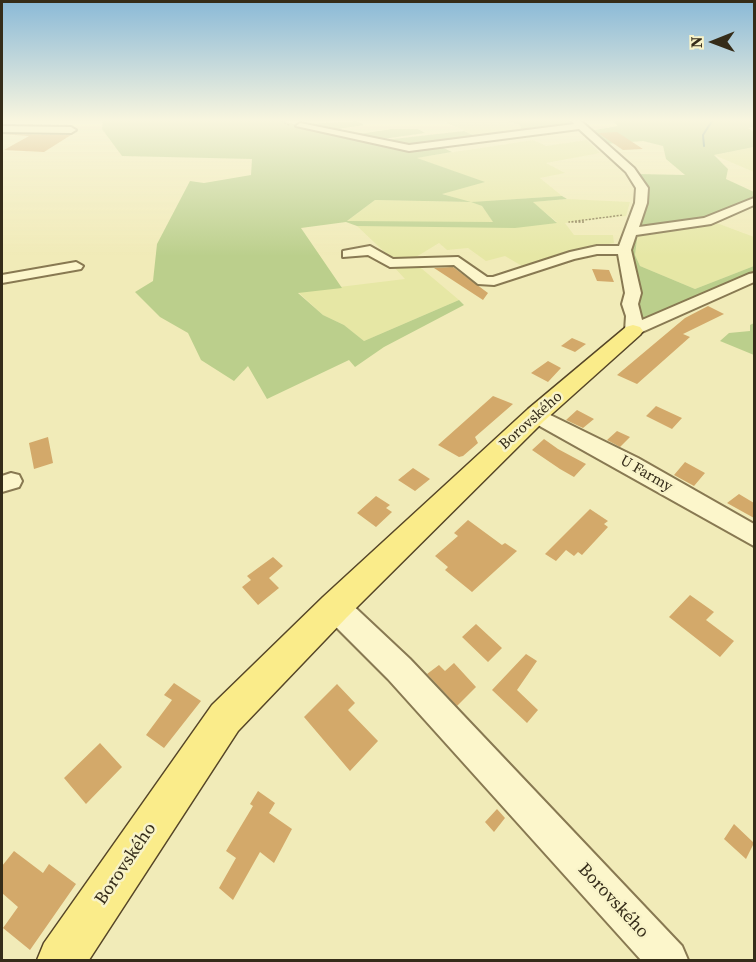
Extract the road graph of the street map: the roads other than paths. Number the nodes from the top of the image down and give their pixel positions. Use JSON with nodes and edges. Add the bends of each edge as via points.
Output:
{"nodes":[{"id":1,"x":626,"y":166,"type":"edge"},
{"id":2,"x":754,"y":201,"type":"edge"},
{"id":3,"x":630,"y":231,"type":"junction"},
{"id":4,"x":624,"y":250,"type":"junction"},
{"id":5,"x":348,"y":254,"type":"dead end"},
{"id":6,"x":76,"y":266,"type":"dead end"},
{"id":7,"x":754,"y":278,"type":"edge"},
{"id":8,"x":2,"y":279,"type":"edge"},
{"id":9,"x":637,"y":318,"type":"junction"},
{"id":10,"x":536,"y":415,"type":"junction"},
{"id":11,"x":754,"y":536,"type":"edge"},
{"id":12,"x":335,"y":607,"type":"junction"},
{"id":13,"x":61,"y":960,"type":"edge"},
{"id":14,"x":668,"y":960,"type":"edge"}],
"edges":[{"from":1,"to":3,"type":"street","via":[[639,182],[642,195]]},
{"from":2,"to":3,"type":"street","via":[[707,221]]},
{"from":3,"to":4,"type":"street"},
{"from":4,"to":5,"type":"street","via":[[570,256],[494,281],[483,281],[458,261],[390,263],[370,250]]},
{"from":4,"to":9,"type":"street"},
{"from":6,"to":8,"type":"street"},
{"from":7,"to":9,"type":"street","name":"Borovského"},
{"from":9,"to":10,"type":"main road","name":"Borovského"},
{"from":10,"to":11,"type":"street","name":"U Farmy"},
{"from":10,"to":12,"type":"main road","name":"Borovského"},
{"from":12,"to":13,"type":"main road","name":"Borovského","via":[[225,718]]},
{"from":12,"to":14,"type":"street","name":"Borovského","via":[[399,669]]}]}
